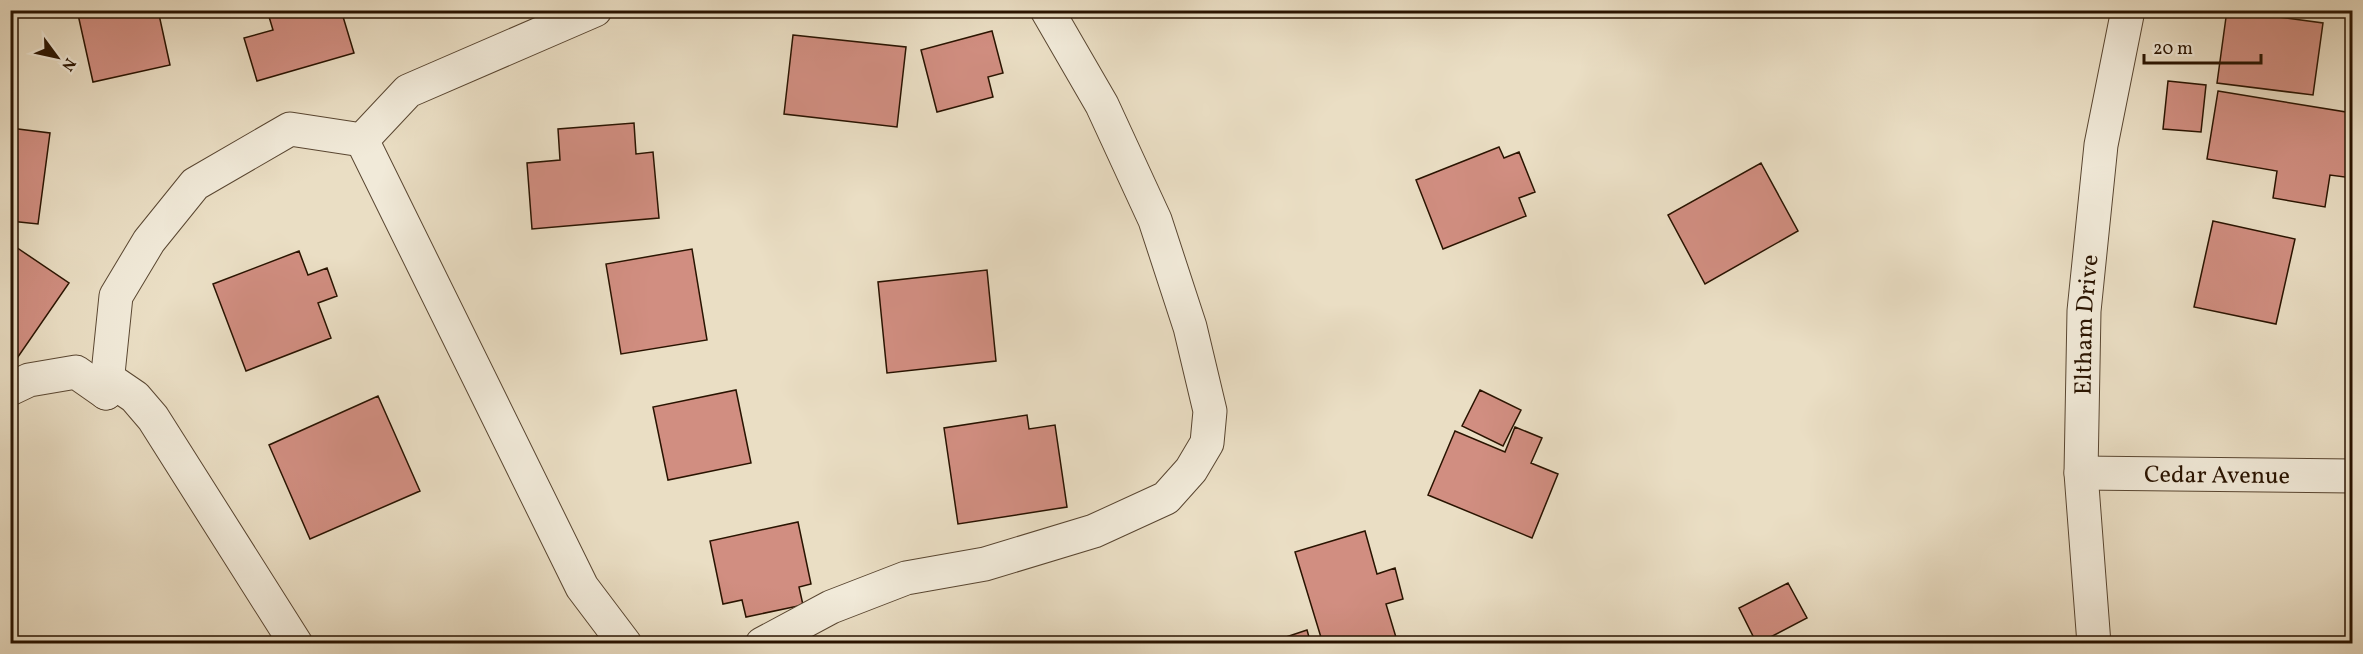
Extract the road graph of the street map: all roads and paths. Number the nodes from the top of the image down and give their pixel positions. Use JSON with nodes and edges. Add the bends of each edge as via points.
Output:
{"nodes":[{"id":1,"x":595,"y":10,"type":"edge"},
{"id":2,"x":1047,"y":10,"type":"edge"},
{"id":3,"x":2128,"y":10,"type":"edge"},
{"id":4,"x":362,"y":140,"type":"junction"},
{"id":5,"x":10,"y":389,"type":"edge"},
{"id":6,"x":106,"y":393,"type":"junction"},
{"id":7,"x":2082,"y":473,"type":"junction"},
{"id":8,"x":2352,"y":476,"type":"edge"},
{"id":9,"x":296,"y":644,"type":"edge"},
{"id":10,"x":625,"y":644,"type":"edge"},
{"id":11,"x":762,"y":644,"type":"edge"},
{"id":12,"x":2094,"y":644,"type":"edge"}],
"edges":[{"from":1,"to":4,"type":"street","via":[[408,91]]},
{"from":2,"to":11,"type":"street","via":[[1102,105],[1155,220],[1190,327],[1210,411],[1207,443],[1191,470],[1166,498],[1104,526],[985,564],[906,578],[831,607]]},
{"from":3,"to":7,"type":"street","name":"Eltham Drive","via":[[2101,145],[2084,310]]},
{"from":4,"to":6,"type":"street","via":[[290,129],[195,184],[149,241],[116,296]]},
{"from":4,"to":10,"type":"street","via":[[582,587]]},
{"from":5,"to":6,"type":"street","via":[[29,380],[76,372]]},
{"from":6,"to":9,"type":"street","via":[[116,384],[135,397],[153,418]]},
{"from":7,"to":8,"type":"street","name":"Cedar Avenue"},
{"from":7,"to":12,"type":"street","name":"Eltham Drive"}]}
